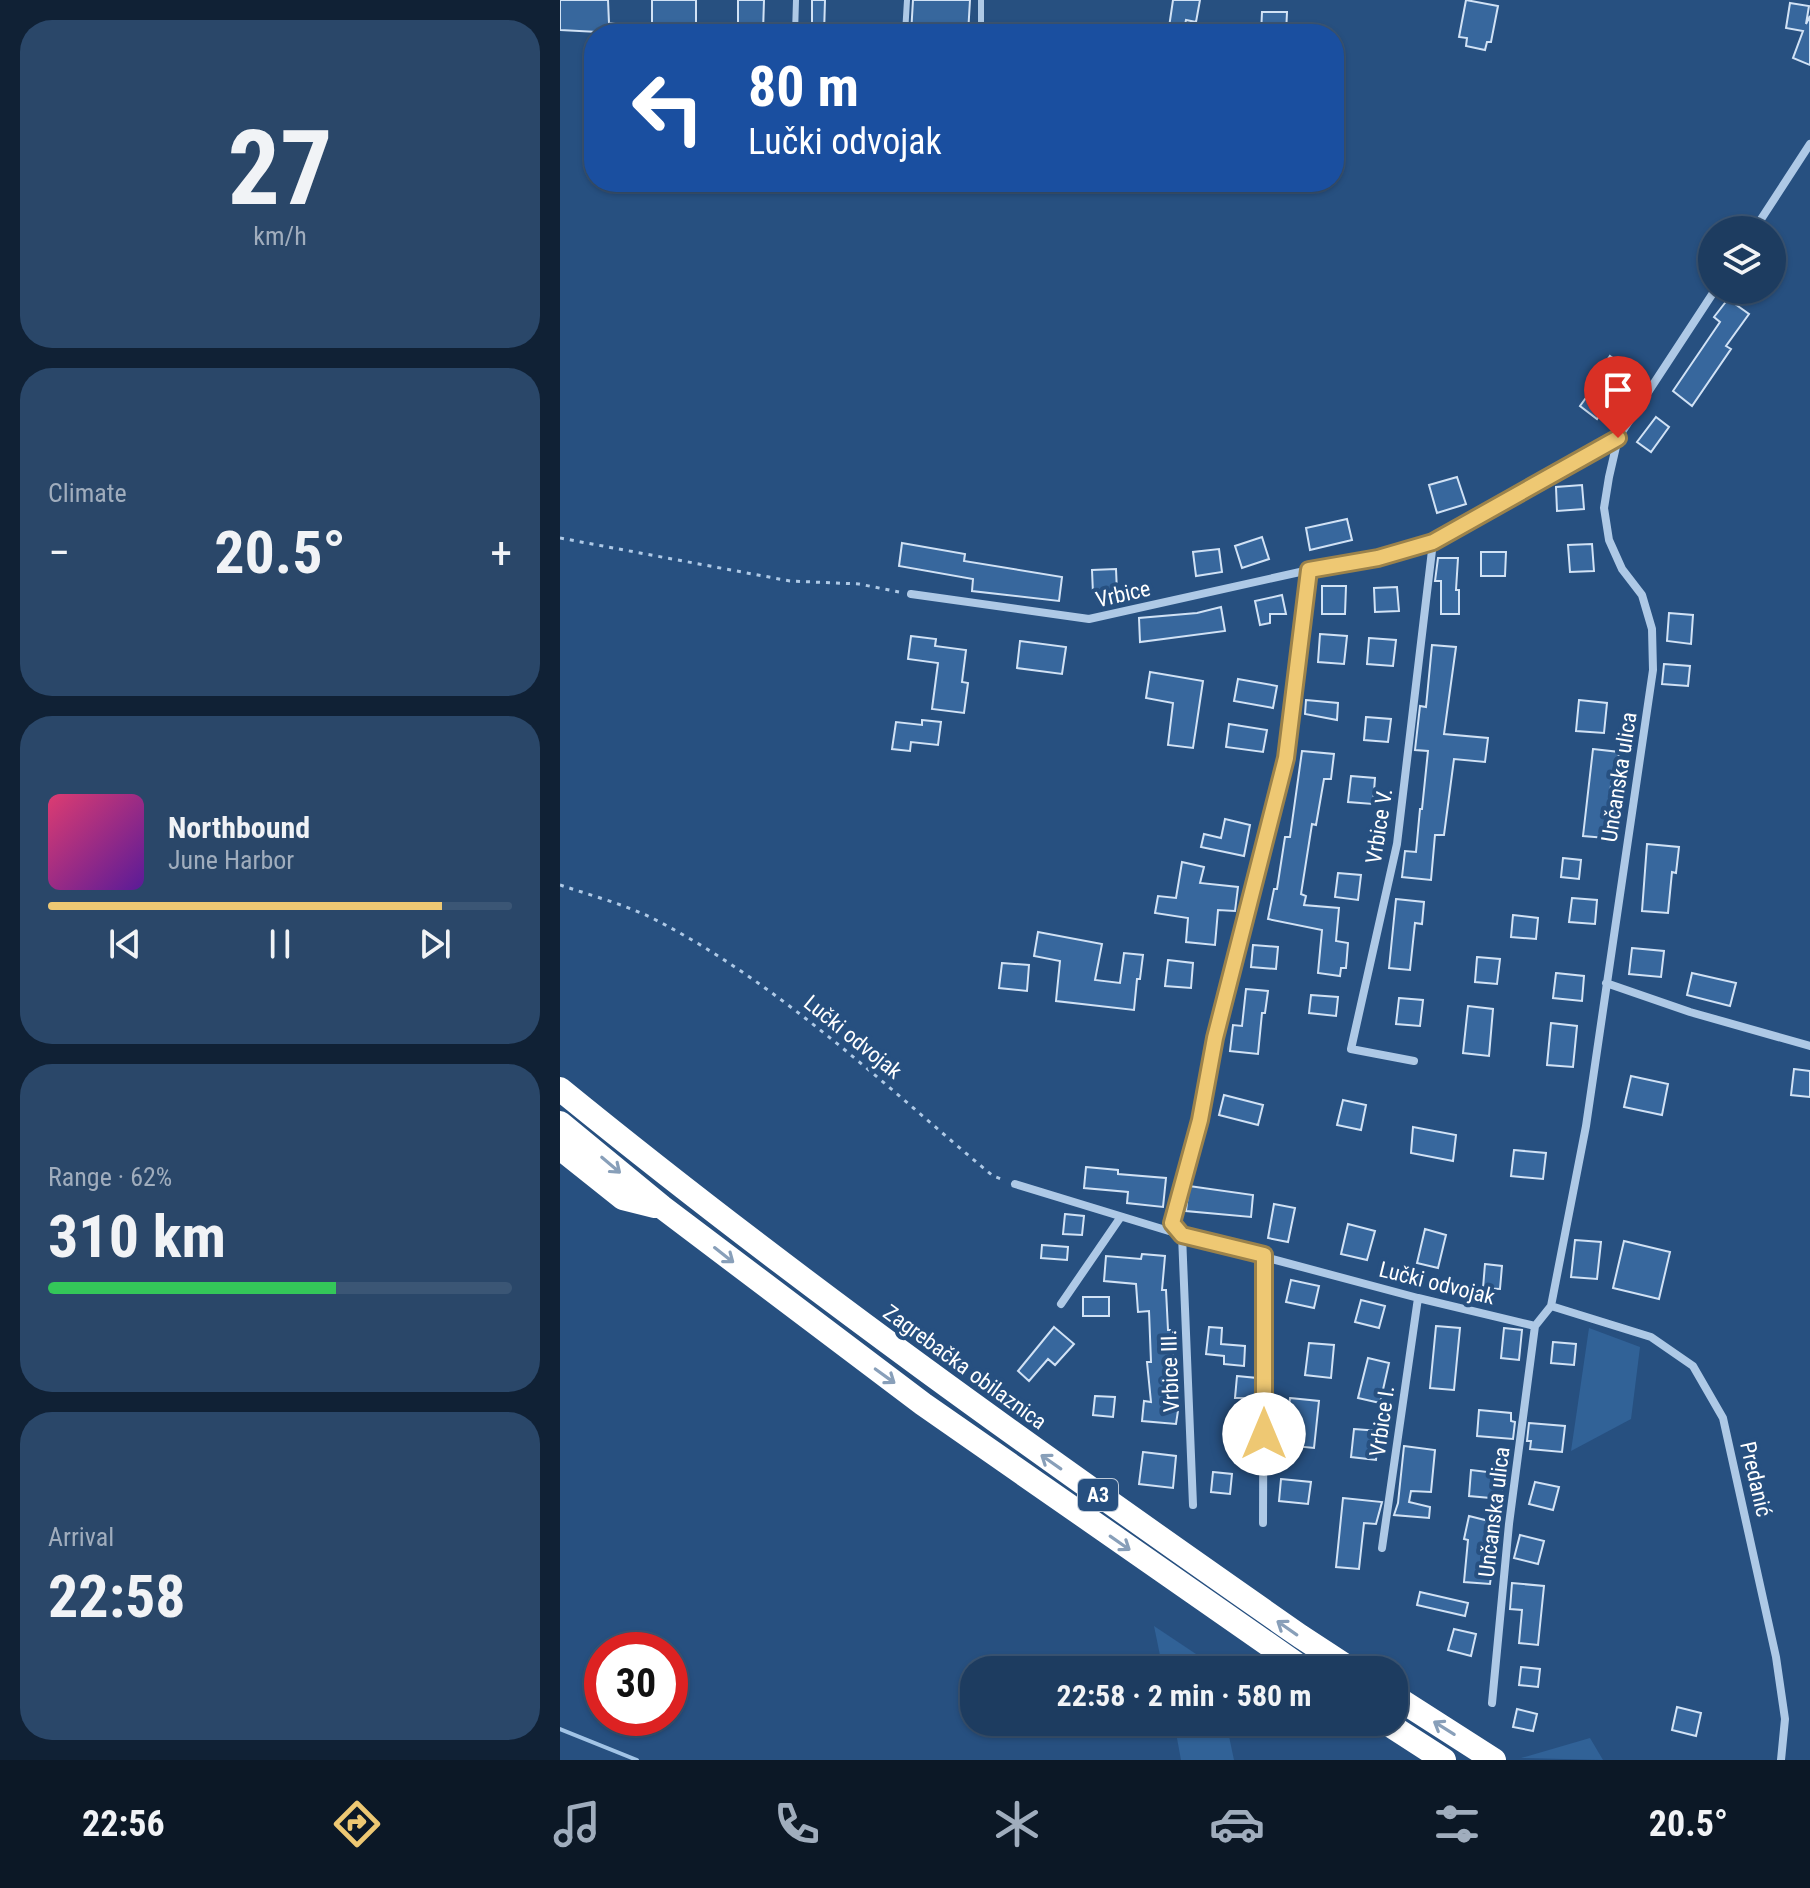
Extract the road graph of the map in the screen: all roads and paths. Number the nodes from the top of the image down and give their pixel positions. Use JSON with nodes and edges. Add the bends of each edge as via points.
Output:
{"nodes":[{"id":1,"x":796,"y":0,"type":"edge"},
{"id":2,"x":907,"y":0,"type":"edge"},
{"id":3,"x":981,"y":0,"type":"edge"},
{"id":4,"x":795,"y":24,"type":"edge"},
{"id":5,"x":906,"y":24,"type":"edge"},
{"id":6,"x":981,"y":24,"type":"edge"},
{"id":7,"x":1810,"y":144,"type":"edge"},
{"id":8,"x":1763,"y":216,"type":"edge"},
{"id":9,"x":1706,"y":304,"type":"edge"},
{"id":10,"x":1618,"y":438,"type":"junction"},
{"id":11,"x":560,"y":538,"type":"edge"},
{"id":12,"x":1433,"y":542,"type":"junction"},
{"id":13,"x":1309,"y":570,"type":"junction"},
{"id":14,"x":911,"y":594,"type":"joint"},
{"id":15,"x":560,"y":885,"type":"edge"},
{"id":16,"x":1606,"y":983,"type":"junction"},
{"id":17,"x":1810,"y":1046,"type":"edge"},
{"id":18,"x":1414,"y":1061,"type":"dead end"},
{"id":19,"x":560,"y":1089,"type":"edge"},
{"id":20,"x":560,"y":1123,"type":"edge"},
{"id":21,"x":560,"y":1148,"type":"edge"},
{"id":22,"x":1015,"y":1184,"type":"joint"},
{"id":23,"x":662,"y":1207,"type":"junction"},
{"id":24,"x":1120,"y":1218,"type":"junction"},
{"id":25,"x":1182,"y":1235,"type":"junction"},
{"id":26,"x":1264,"y":1255,"type":"junction"},
{"id":27,"x":1418,"y":1298,"type":"junction"},
{"id":28,"x":1061,"y":1304,"type":"dead end"},
{"id":29,"x":1551,"y":1306,"type":"junction"},
{"id":30,"x":1535,"y":1326,"type":"junction"},
{"id":31,"x":1193,"y":1505,"type":"dead end"},
{"id":32,"x":1263,"y":1523,"type":"dead end"},
{"id":33,"x":1382,"y":1548,"type":"dead end"},
{"id":34,"x":1285,"y":1656,"type":"edge"},
{"id":35,"x":1331,"y":1656,"type":"edge"},
{"id":36,"x":1492,"y":1703,"type":"dead end"},
{"id":37,"x":1408,"y":1705,"type":"edge"},
{"id":38,"x":1407,"y":1736,"type":"edge"},
{"id":39,"x":1444,"y":1760,"type":"edge"},
{"id":40,"x":1494,"y":1760,"type":"edge"},
{"id":41,"x":1781,"y":1760,"type":"edge"}],
"edges":[{"from":1,"to":4,"type":"lane"},
{"from":2,"to":5,"type":"lane"},
{"from":3,"to":6,"type":"lane"},
{"from":7,"to":8,"type":"street"},
{"from":9,"to":10,"type":"street","name":"Unčanska ulica"},
{"from":10,"to":12,"type":"street","name":"Vrbice"},
{"from":10,"to":16,"type":"street","name":"Unčanska ulica","via":[[1604,508],[1609,540],[1642,595],[1652,629],[1653,670]]},
{"from":11,"to":14,"type":"path","via":[[790,581],[859,584]]},
{"from":12,"to":13,"type":"street","name":"Vrbice"},
{"from":12,"to":18,"type":"street","name":"Vrbice V.","via":[[1397,844],[1351,1049]]},
{"from":13,"to":14,"type":"street","name":"Vrbice","via":[[1089,619]]},
{"from":13,"to":25,"type":"street","name":"Vrbice III.","via":[[1286,758],[1172,1223]]},
{"from":15,"to":22,"type":"path","name":"Lučki odvojak","via":[[649,917],[712,952],[845,1049],[993,1176]]},
{"from":16,"to":17,"type":"street"},
{"from":16,"to":29,"type":"street","name":"Unčanska ulica","via":[[1586,1126]]},
{"from":35,"to":19,"type":"highway","name":"Zagrebačka obilaznica","number":"A3","one_way":true,"via":[[939,1382]]},
{"from":20,"to":23,"type":"highway","number":"A3","one_way":true},
{"from":21,"to":23,"type":"highway","via":[[623,1198]]},
{"from":22,"to":24,"type":"street","name":"Lučki odvojak"},
{"from":23,"to":34,"type":"highway","number":"A3","one_way":true,"via":[[958,1430]]},
{"from":24,"to":25,"type":"street","name":"Lučki odvojak"},
{"from":24,"to":28,"type":"street"},
{"from":25,"to":26,"type":"street","name":"Lučki odvojak"},
{"from":25,"to":31,"type":"street","name":"Vrbice III."},
{"from":26,"to":27,"type":"street","name":"Lučki odvojak"},
{"from":26,"to":32,"type":"street"},
{"from":27,"to":30,"type":"street","name":"Lučki odvojak"},
{"from":27,"to":33,"type":"street","name":"Vrbice I."},
{"from":29,"to":30,"type":"street"},
{"from":29,"to":41,"type":"street","name":"Predanić","via":[[1651,1337],[1693,1366],[1723,1418],[1776,1657],[1785,1719]]},
{"from":30,"to":36,"type":"street","name":"Unčanska ulica"},
{"from":40,"to":37,"type":"highway","one_way":true},
{"from":38,"to":39,"type":"highway"}]}
